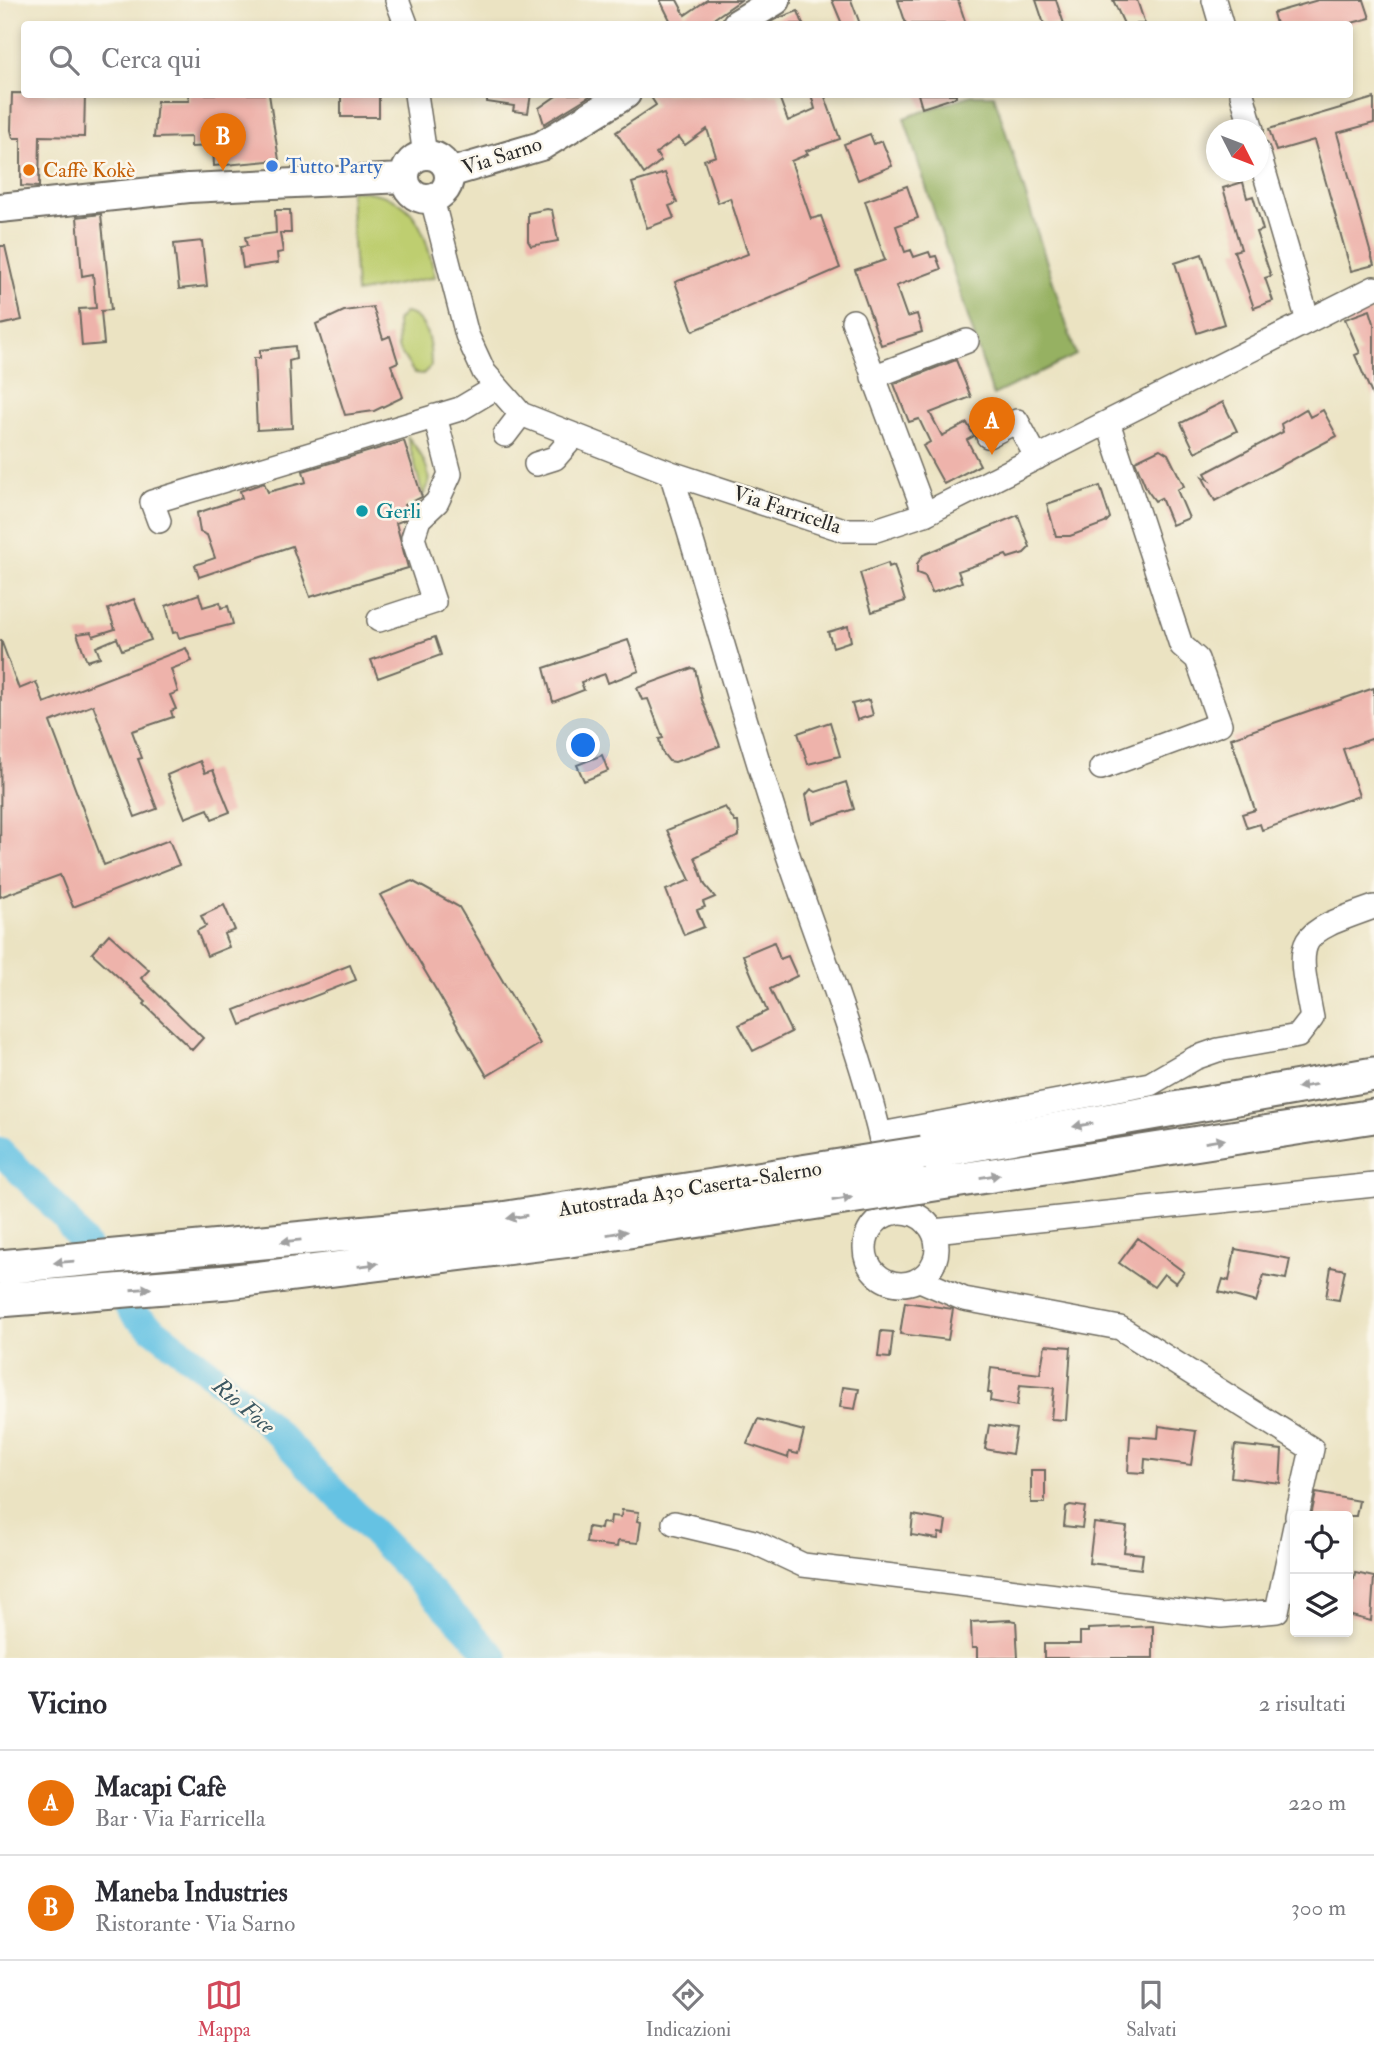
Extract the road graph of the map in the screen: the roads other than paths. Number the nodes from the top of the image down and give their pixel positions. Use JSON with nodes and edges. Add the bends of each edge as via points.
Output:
{"nodes":[{"id":1,"x":397,"y":0,"type":"edge"},
{"id":2,"x":776,"y":0,"type":"edge"},
{"id":3,"x":1214,"y":0,"type":"edge"},
{"id":4,"x":405,"y":21,"type":"edge"},
{"id":5,"x":742,"y":21,"type":"edge"},
{"id":6,"x":1220,"y":21,"type":"edge"},
{"id":7,"x":417,"y":98,"type":"edge"},
{"id":8,"x":619,"y":98,"type":"edge"},
{"id":9,"x":1243,"y":98,"type":"edge"},
{"id":10,"x":1249,"y":119,"type":"edge"},
{"id":11,"x":425,"y":155,"type":"junction"},
{"id":12,"x":449,"y":173,"type":"junction"},
{"id":13,"x":404,"y":178,"type":"junction"},
{"id":14,"x":1267,"y":182,"type":"edge"},
{"id":15,"x":432,"y":199,"type":"junction"},
{"id":16,"x":0,"y":208,"type":"edge"},
{"id":17,"x":1374,"y":288,"type":"edge"},
{"id":18,"x":853,"y":321,"type":"dead end"},
{"id":19,"x":1308,"y":321,"type":"junction"},
{"id":20,"x":967,"y":341,"type":"dead end"},
{"id":21,"x":873,"y":377,"type":"junction"},
{"id":22,"x":496,"y":387,"type":"junction"},
{"id":23,"x":521,"y":414,"type":"junction"},
{"id":24,"x":435,"y":416,"type":"junction"},
{"id":25,"x":1108,"y":422,"type":"junction"},
{"id":26,"x":505,"y":435,"type":"dead end"},
{"id":27,"x":574,"y":436,"type":"junction"},
{"id":28,"x":988,"y":436,"type":"dead end"},
{"id":29,"x":1037,"y":458,"type":"junction"},
{"id":30,"x":536,"y":464,"type":"dead end"},
{"id":31,"x":671,"y":473,"type":"junction"},
{"id":32,"x":925,"y":514,"type":"junction"},
{"id":33,"x":159,"y":521,"type":"dead end"},
{"id":34,"x":379,"y":620,"type":"dead end"},
{"id":35,"x":1101,"y":768,"type":"dead end"},
{"id":36,"x":1374,"y":907,"type":"edge"},
{"id":37,"x":1374,"y":1074,"type":"edge"},
{"id":38,"x":1374,"y":1116,"type":"edge"},
{"id":39,"x":881,"y":1134,"type":"junction"},
{"id":40,"x":1374,"y":1185,"type":"edge"},
{"id":41,"x":895,"y":1213,"type":"junction"},
{"id":42,"x":934,"y":1231,"type":"junction"},
{"id":43,"x":0,"y":1267,"type":"edge"},
{"id":44,"x":920,"y":1280,"type":"junction"},
{"id":45,"x":0,"y":1300,"type":"edge"},
{"id":46,"x":1298,"y":1511,"type":"edge"},
{"id":47,"x":674,"y":1523,"type":"dead end"},
{"id":48,"x":1290,"y":1550,"type":"edge"}],
"edges":[{"from":1,"to":4,"type":"street"},
{"from":2,"to":5,"type":"main road"},
{"from":3,"to":6,"type":"street"},
{"from":7,"to":11,"type":"street"},
{"from":8,"to":12,"type":"main road","name":"Via Sarno","via":[[541,146]]},
{"from":9,"to":10,"type":"street"},
{"from":11,"to":12,"type":"main road","via":[[443,162]]},
{"from":11,"to":13,"type":"main road","via":[[413,160]]},
{"from":12,"to":15,"type":"main road","via":[[443,192]]},
{"from":13,"to":15,"type":"main road","via":[[413,195]]},
{"from":13,"to":16,"type":"main road","via":[[189,188]]},
{"from":14,"to":19,"type":"street"},
{"from":15,"to":22,"type":"street","name":"Via Farricella","via":[[467,335]]},
{"from":17,"to":19,"type":"street","name":"Via Farricella"},
{"from":18,"to":21,"type":"street"},
{"from":19,"to":25,"type":"street","name":"Via Farricella"},
{"from":20,"to":21,"type":"street"},
{"from":21,"to":32,"type":"street"},
{"from":22,"to":23,"type":"street","name":"Via Farricella"},
{"from":22,"to":24,"type":"street","via":[[460,409]]},
{"from":23,"to":26,"type":"street"},
{"from":23,"to":27,"type":"street","name":"Via Farricella"},
{"from":24,"to":33,"type":"street","via":[[152,502]]},
{"from":24,"to":34,"type":"street","via":[[450,474],[437,502],[419,519],[413,538],[434,602]]},
{"from":25,"to":29,"type":"street","name":"Via Farricella"},
{"from":25,"to":35,"type":"street","via":[[1181,645],[1197,659],[1220,724]]},
{"from":27,"to":30,"type":"street","via":[[555,458]]},
{"from":27,"to":31,"type":"street","name":"Via Farricella"},
{"from":28,"to":29,"type":"street","via":[[1017,421]]},
{"from":29,"to":32,"type":"street","name":"Via Farricella"},
{"from":31,"to":32,"type":"street","name":"Via Farricella","via":[[844,530],[876,530]]},
{"from":31,"to":39,"type":"street","via":[[779,829]]},
{"from":36,"to":39,"type":"street","via":[[1322,925],[1307,941],[1302,968],[1312,1018],[1298,1036],[1218,1050],[1150,1084]]},
{"from":37,"to":43,"type":"highway","name":"Autostrada A30 Caserta-Salerno","one_way":true,"bridge":true,"via":[[923,1153],[495,1220]]},
{"from":45,"to":38,"type":"highway","name":"Autostrada A30 Caserta-Salerno","one_way":true,"bridge":true,"via":[[228,1282],[570,1240]]},
{"from":39,"to":41,"type":"street"},
{"from":40,"to":42,"type":"street"},
{"from":41,"to":42,"type":"street","via":[[916,1215]]},
{"from":41,"to":44,"type":"street","via":[[871,1228],[865,1251],[868,1263],[884,1281],[909,1284]]},
{"from":42,"to":44,"type":"street","via":[[935,1263]]},
{"from":44,"to":46,"type":"street","via":[[964,1298],[1120,1328],[1311,1449]]},
{"from":47,"to":48,"type":"street","via":[[754,1542],[803,1565],[1221,1616],[1277,1611]]}]}
